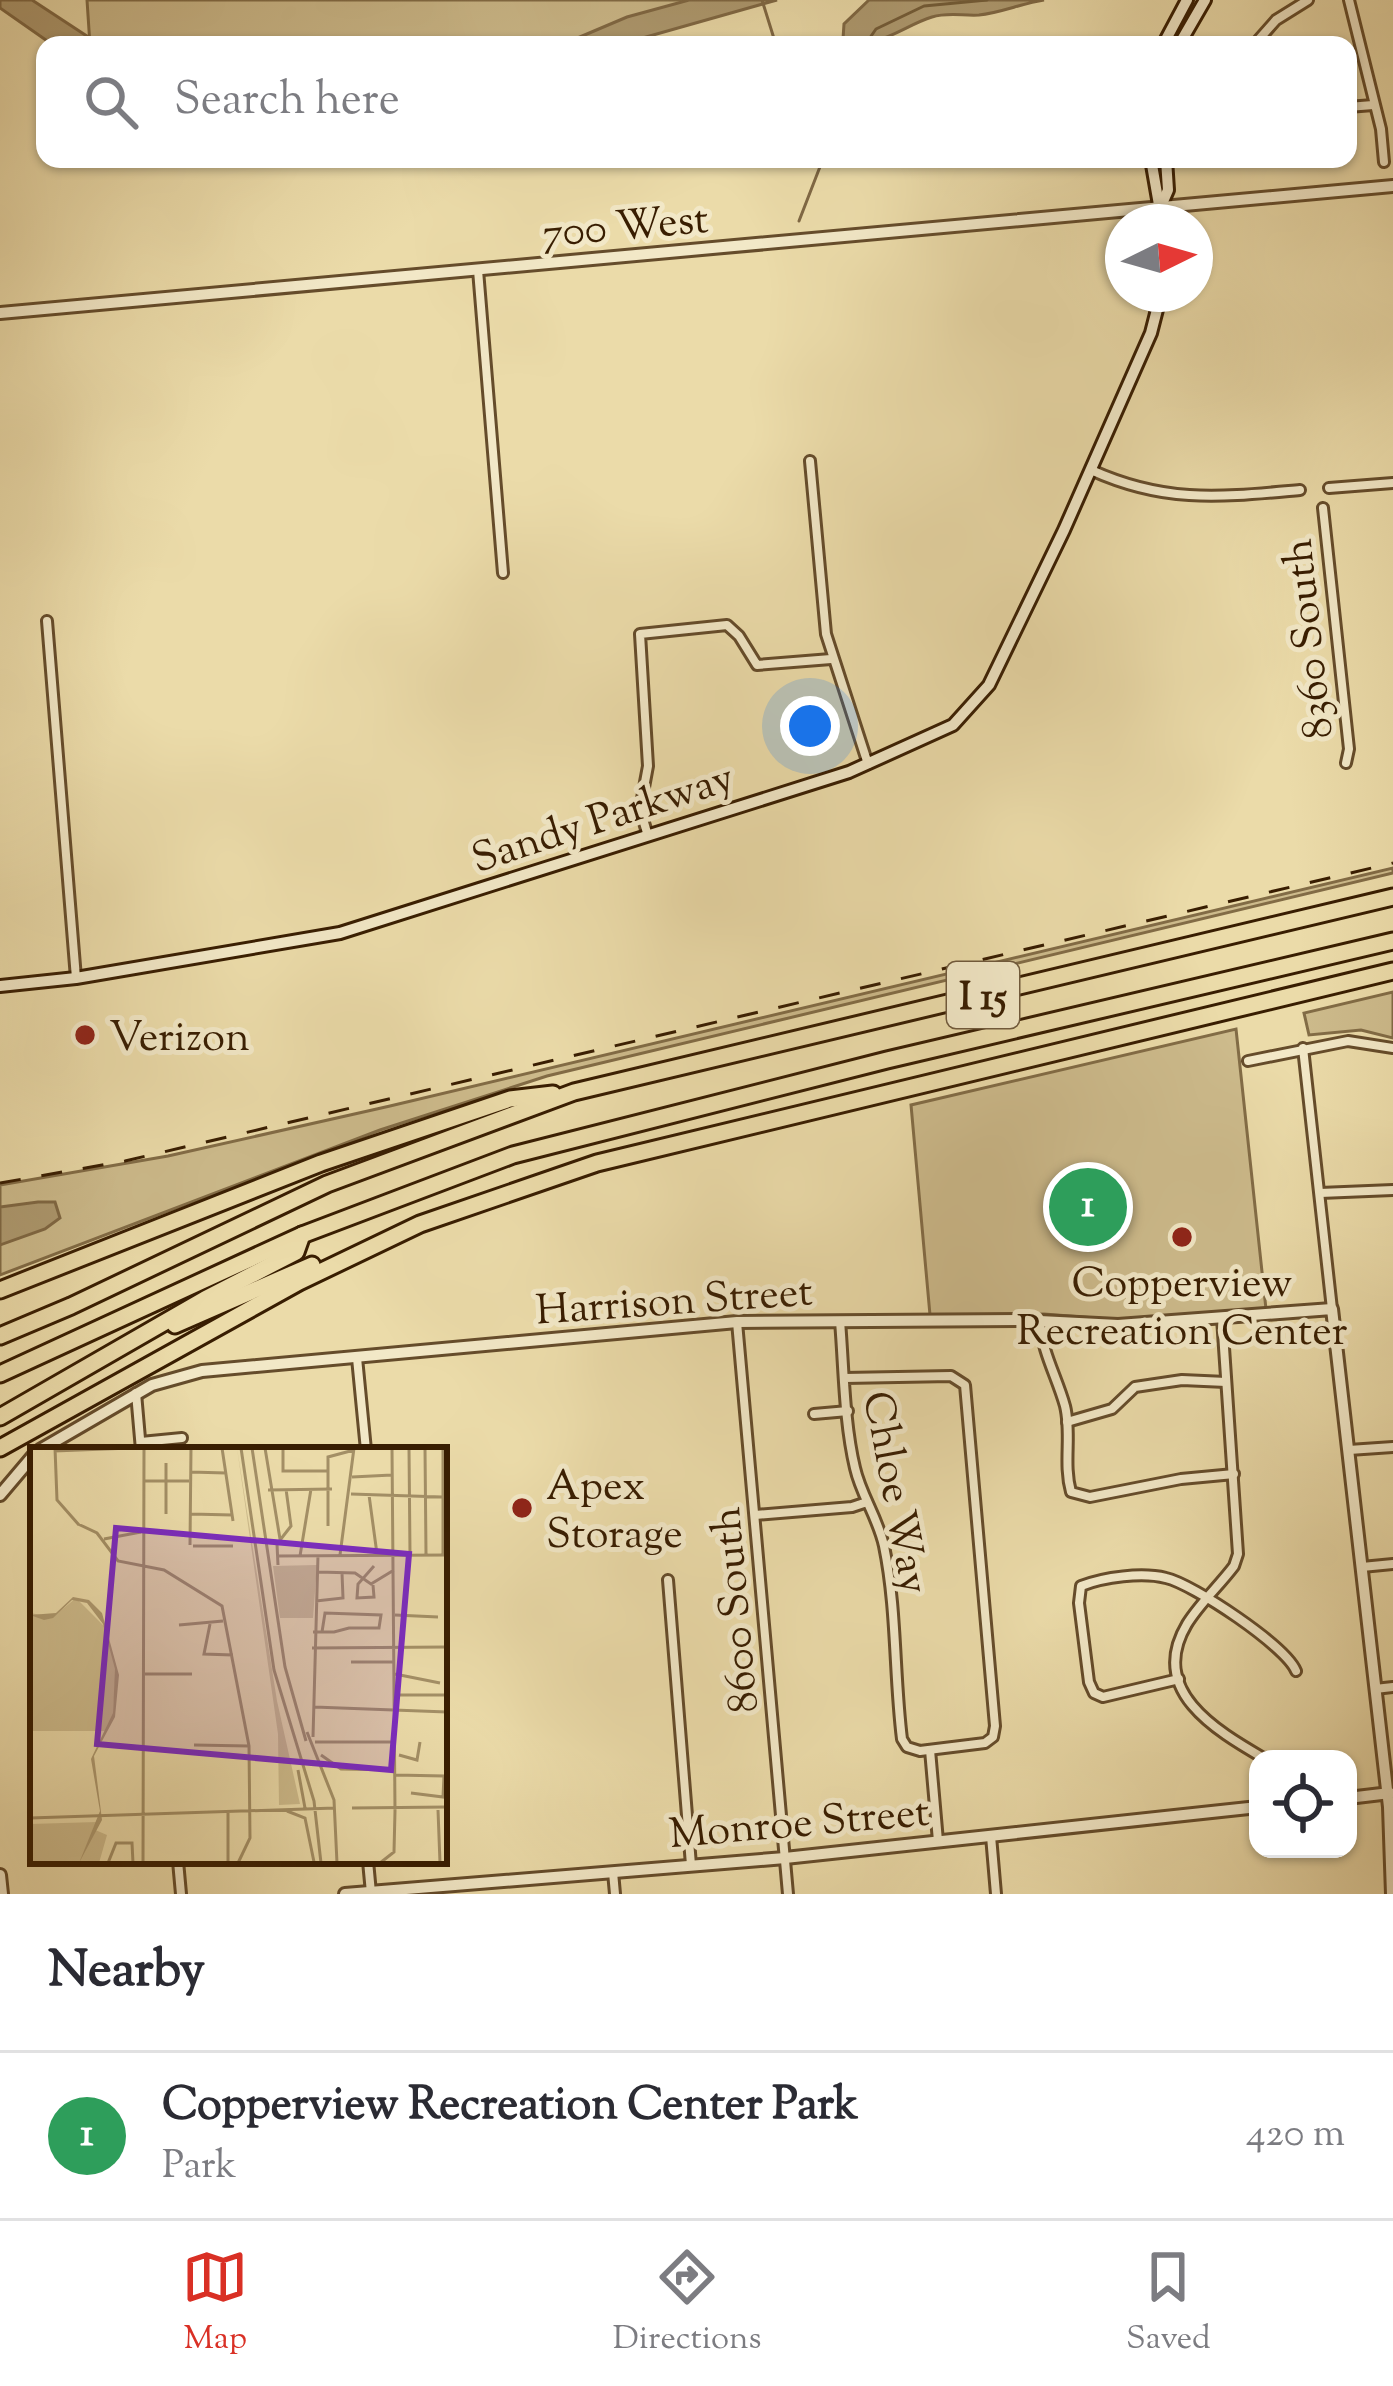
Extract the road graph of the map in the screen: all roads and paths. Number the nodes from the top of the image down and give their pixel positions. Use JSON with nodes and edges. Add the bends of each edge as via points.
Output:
{"nodes":[{"id":1,"x":1187,"y":0,"type":"edge"},
{"id":2,"x":1205,"y":0,"type":"edge"},
{"id":3,"x":1308,"y":0,"type":"edge"},
{"id":4,"x":1349,"y":0,"type":"edge"},
{"id":5,"x":1168,"y":36,"type":"edge"},
{"id":6,"x":1184,"y":36,"type":"edge"},
{"id":7,"x":1262,"y":36,"type":"edge"},
{"id":8,"x":1357,"y":36,"type":"edge"},
{"id":9,"x":1357,"y":37,"type":"edge"},
{"id":10,"x":1372,"y":105,"type":"junction"},
{"id":11,"x":1357,"y":106,"type":"edge"},
{"id":12,"x":1384,"y":162,"type":"dead end"},
{"id":13,"x":1152,"y":168,"type":"edge"},
{"id":14,"x":1167,"y":168,"type":"edge"},
{"id":15,"x":1393,"y":186,"type":"edge"},
{"id":16,"x":1160,"y":204,"type":"edge"},
{"id":17,"x":1162,"y":204,"type":"edge"},
{"id":18,"x":1182,"y":204,"type":"edge"},
{"id":19,"x":1105,"y":211,"type":"edge"},
{"id":20,"x":478,"y":270,"type":"junction"},
{"id":21,"x":1156,"y":312,"type":"edge"},
{"id":22,"x":0,"y":313,"type":"edge"},
{"id":23,"x":810,"y":461,"type":"dead end"},
{"id":24,"x":1091,"y":470,"type":"junction"},
{"id":25,"x":1393,"y":482,"type":"edge"},
{"id":26,"x":1329,"y":488,"type":"dead end"},
{"id":27,"x":1300,"y":490,"type":"dead end"},
{"id":28,"x":1323,"y":508,"type":"dead end"},
{"id":29,"x":503,"y":573,"type":"dead end"},
{"id":30,"x":46,"y":621,"type":"dead end"},
{"id":31,"x":831,"y":658,"type":"junction"},
{"id":32,"x":1346,"y":763,"type":"dead end"},
{"id":33,"x":868,"y":764,"type":"junction"},
{"id":34,"x":648,"y":836,"type":"junction"},
{"id":35,"x":1393,"y":897,"type":"edge"},
{"id":36,"x":1393,"y":941,"type":"edge"},
{"id":37,"x":1393,"y":971,"type":"edge"},
{"id":38,"x":76,"y":978,"type":"junction"},
{"id":39,"x":0,"y":986,"type":"edge"},
{"id":40,"x":1304,"y":1048,"type":"junction"},
{"id":41,"x":1393,"y":1048,"type":"edge"},
{"id":42,"x":1248,"y":1061,"type":"dead end"},
{"id":43,"x":574,"y":1092,"type":"junction"},
{"id":44,"x":1393,"y":1190,"type":"edge"},
{"id":45,"x":1320,"y":1193,"type":"junction"},
{"id":46,"x":459,"y":1209,"type":"junction"},
{"id":47,"x":302,"y":1235,"type":"junction"},
{"id":48,"x":0,"y":1290,"type":"edge"},
{"id":49,"x":1332,"y":1309,"type":"junction"},
{"id":50,"x":1222,"y":1318,"type":"junction"},
{"id":51,"x":840,"y":1320,"type":"junction"},
{"id":52,"x":1040,"y":1320,"type":"junction"},
{"id":53,"x":737,"y":1322,"type":"junction"},
{"id":54,"x":0,"y":1336,"type":"edge"},
{"id":55,"x":138,"y":1337,"type":"junction"},
{"id":56,"x":357,"y":1358,"type":"junction"},
{"id":57,"x":0,"y":1374,"type":"edge"},
{"id":58,"x":845,"y":1378,"type":"junction"},
{"id":59,"x":1226,"y":1382,"type":"junction"},
{"id":60,"x":136,"y":1393,"type":"junction"},
{"id":61,"x":848,"y":1412,"type":"junction"},
{"id":62,"x":814,"y":1414,"type":"dead end"},
{"id":63,"x":0,"y":1417,"type":"edge"},
{"id":64,"x":1067,"y":1422,"type":"junction"},
{"id":65,"x":182,"y":1438,"type":"dead end"},
{"id":66,"x":141,"y":1446,"type":"edge"},
{"id":67,"x":45,"y":1447,"type":"edge"},
{"id":68,"x":365,"y":1447,"type":"edge"},
{"id":69,"x":1393,"y":1447,"type":"edge"},
{"id":70,"x":0,"y":1448,"type":"edge"},
{"id":71,"x":1349,"y":1450,"type":"junction"},
{"id":72,"x":30,"y":1460,"type":"edge"},
{"id":73,"x":1234,"y":1474,"type":"junction"},
{"id":74,"x":0,"y":1495,"type":"edge"},
{"id":75,"x":867,"y":1502,"type":"junction"},
{"id":76,"x":755,"y":1515,"type":"junction"},
{"id":77,"x":1393,"y":1564,"type":"edge"},
{"id":78,"x":1361,"y":1567,"type":"junction"},
{"id":79,"x":668,"y":1580,"type":"dead end"},
{"id":80,"x":1206,"y":1599,"type":"junction"},
{"id":81,"x":1296,"y":1671,"type":"dead end"},
{"id":82,"x":1179,"y":1679,"type":"junction"},
{"id":83,"x":1393,"y":1687,"type":"edge"},
{"id":84,"x":1375,"y":1688,"type":"junction"},
{"id":85,"x":930,"y":1750,"type":"junction"},
{"id":86,"x":1250,"y":1750,"type":"edge"},
{"id":87,"x":1390,"y":1793,"type":"edge"},
{"id":88,"x":1357,"y":1797,"type":"edge"},
{"id":89,"x":1249,"y":1809,"type":"edge"},
{"id":90,"x":992,"y":1836,"type":"junction"},
{"id":91,"x":938,"y":1841,"type":"junction"},
{"id":92,"x":785,"y":1858,"type":"junction"},
{"id":93,"x":178,"y":1864,"type":"edge"},
{"id":94,"x":691,"y":1864,"type":"junction"},
{"id":95,"x":613,"y":1871,"type":"junction"},
{"id":96,"x":0,"y":1875,"type":"edge"},
{"id":97,"x":485,"y":1888,"type":"edge"},
{"id":98,"x":371,"y":1893,"type":"edge"},
{"id":99,"x":2,"y":1894,"type":"edge"},
{"id":100,"x":182,"y":1894,"type":"edge"},
{"id":101,"x":345,"y":1894,"type":"edge"},
{"id":102,"x":615,"y":1894,"type":"edge"},
{"id":103,"x":788,"y":1894,"type":"edge"},
{"id":104,"x":996,"y":1894,"type":"edge"},
{"id":105,"x":1392,"y":1894,"type":"edge"}],
"edges":[{"from":1,"to":5,"type":"street"},
{"from":2,"to":6,"type":"street"},
{"from":3,"to":7,"type":"street"},
{"from":4,"to":8,"type":"street"},
{"from":9,"to":10,"type":"street"},
{"from":10,"to":11,"type":"street"},
{"from":10,"to":12,"type":"street"},
{"from":13,"to":16,"type":"street"},
{"from":14,"to":17,"type":"street"},
{"from":15,"to":18,"type":"street","name":"700 West"},
{"from":19,"to":20,"type":"street","name":"700 West"},
{"from":20,"to":22,"type":"street","name":"700 West"},
{"from":20,"to":29,"type":"street"},
{"from":21,"to":24,"type":"street","name":"Sandy Parkway"},
{"from":23,"to":31,"type":"street"},
{"from":24,"to":27,"type":"street","via":[[1186,497]]},
{"from":24,"to":33,"type":"street","name":"Sandy Parkway","via":[[974,705],[934,736]]},
{"from":25,"to":26,"type":"street"},
{"from":28,"to":32,"type":"street","name":"8360 South"},
{"from":30,"to":38,"type":"street"},
{"from":31,"to":33,"type":"street"},
{"from":31,"to":34,"type":"street","via":[[757,665],[727,625],[640,634],[648,766],[640,809]]},
{"from":33,"to":34,"type":"street","name":"Sandy Parkway"},
{"from":34,"to":38,"type":"street","name":"Sandy Parkway","via":[[340,933]]},
{"from":35,"to":43,"type":"highway","number":"I 15"},
{"from":36,"to":47,"type":"highway","number":"I 15","via":[[583,1135]]},
{"from":37,"to":46,"type":"highway","via":[[597,1163]]},
{"from":38,"to":39,"type":"street","name":"Sandy Parkway"},
{"from":40,"to":41,"type":"street","via":[[1348,1041]]},
{"from":40,"to":42,"type":"street"},
{"from":40,"to":45,"type":"street"},
{"from":43,"to":48,"type":"highway","via":[[510,1099],[446,1119]]},
{"from":43,"to":54,"type":"highway","number":"I 15","via":[[327,1184]]},
{"from":44,"to":45,"type":"street"},
{"from":45,"to":49,"type":"street"},
{"from":46,"to":55,"type":"highway","via":[[435,1212]]},
{"from":46,"to":70,"type":"highway","via":[[257,1302]]},
{"from":47,"to":55,"type":"highway","via":[[296,1252]]},
{"from":47,"to":57,"type":"highway","number":"I 15"},
{"from":49,"to":50,"type":"street","name":"Harrison Street"},
{"from":49,"to":71,"type":"street"},
{"from":50,"to":52,"type":"street","name":"Harrison Street"},
{"from":50,"to":59,"type":"street"},
{"from":51,"to":52,"type":"street","name":"Harrison Street"},
{"from":51,"to":53,"type":"street","name":"Harrison Street"},
{"from":51,"to":58,"type":"street","name":"Chloe Way"},
{"from":52,"to":64,"type":"street"},
{"from":53,"to":56,"type":"street","name":"Harrison Street"},
{"from":53,"to":76,"type":"street","name":"8600 South"},
{"from":55,"to":63,"type":"highway"},
{"from":56,"to":60,"type":"street","name":"Harrison Street","via":[[186,1374]]},
{"from":56,"to":68,"type":"street"},
{"from":58,"to":61,"type":"street","name":"Chloe Way"},
{"from":58,"to":85,"type":"street","via":[[962,1380],[993,1737]]},
{"from":59,"to":64,"type":"street","via":[[1135,1387],[1112,1409]]},
{"from":59,"to":73,"type":"street"},
{"from":60,"to":66,"type":"street"},
{"from":60,"to":67,"type":"street","name":"Harrison Street"},
{"from":61,"to":62,"type":"street"},
{"from":61,"to":75,"type":"street","name":"Chloe Way"},
{"from":64,"to":73,"type":"street","via":[[1066,1471],[1072,1492],[1081,1495]]},
{"from":65,"to":66,"type":"street"},
{"from":69,"to":71,"type":"street"},
{"from":71,"to":78,"type":"street"},
{"from":72,"to":74,"type":"street"},
{"from":73,"to":80,"type":"street","via":[[1238,1554]]},
{"from":75,"to":76,"type":"street"},
{"from":75,"to":85,"type":"street","name":"Chloe Way","via":[[884,1548],[902,1739]]},
{"from":76,"to":92,"type":"street","name":"8600 South"},
{"from":77,"to":78,"type":"street"},
{"from":78,"to":84,"type":"street"},
{"from":79,"to":94,"type":"street"},
{"from":80,"to":81,"type":"street","via":[[1282,1648]]},
{"from":80,"to":82,"type":"street","via":[[1183,1632]]},
{"from":80,"to":82,"type":"street","via":[[1160,1576],[1081,1586],[1094,1693]]},
{"from":82,"to":86,"type":"street","via":[[1207,1723]]},
{"from":83,"to":84,"type":"street"},
{"from":84,"to":87,"type":"street"},
{"from":85,"to":91,"type":"street"},
{"from":87,"to":88,"type":"street"},
{"from":87,"to":105,"type":"street"},
{"from":89,"to":90,"type":"street","name":"Monroe Street"},
{"from":90,"to":91,"type":"street","name":"Monroe Street"},
{"from":90,"to":104,"type":"street"},
{"from":91,"to":92,"type":"street","name":"Monroe Street"},
{"from":92,"to":94,"type":"street","name":"Monroe Street"},
{"from":92,"to":103,"type":"street","name":"8600 South"},
{"from":93,"to":100,"type":"street"},
{"from":94,"to":95,"type":"street","name":"Monroe Street"},
{"from":95,"to":97,"type":"street","name":"Monroe Street"},
{"from":95,"to":102,"type":"street"},
{"from":96,"to":99,"type":"street"},
{"from":97,"to":98,"type":"street","name":"Monroe Street"},
{"from":98,"to":101,"type":"street","name":"Monroe Street"}]}
